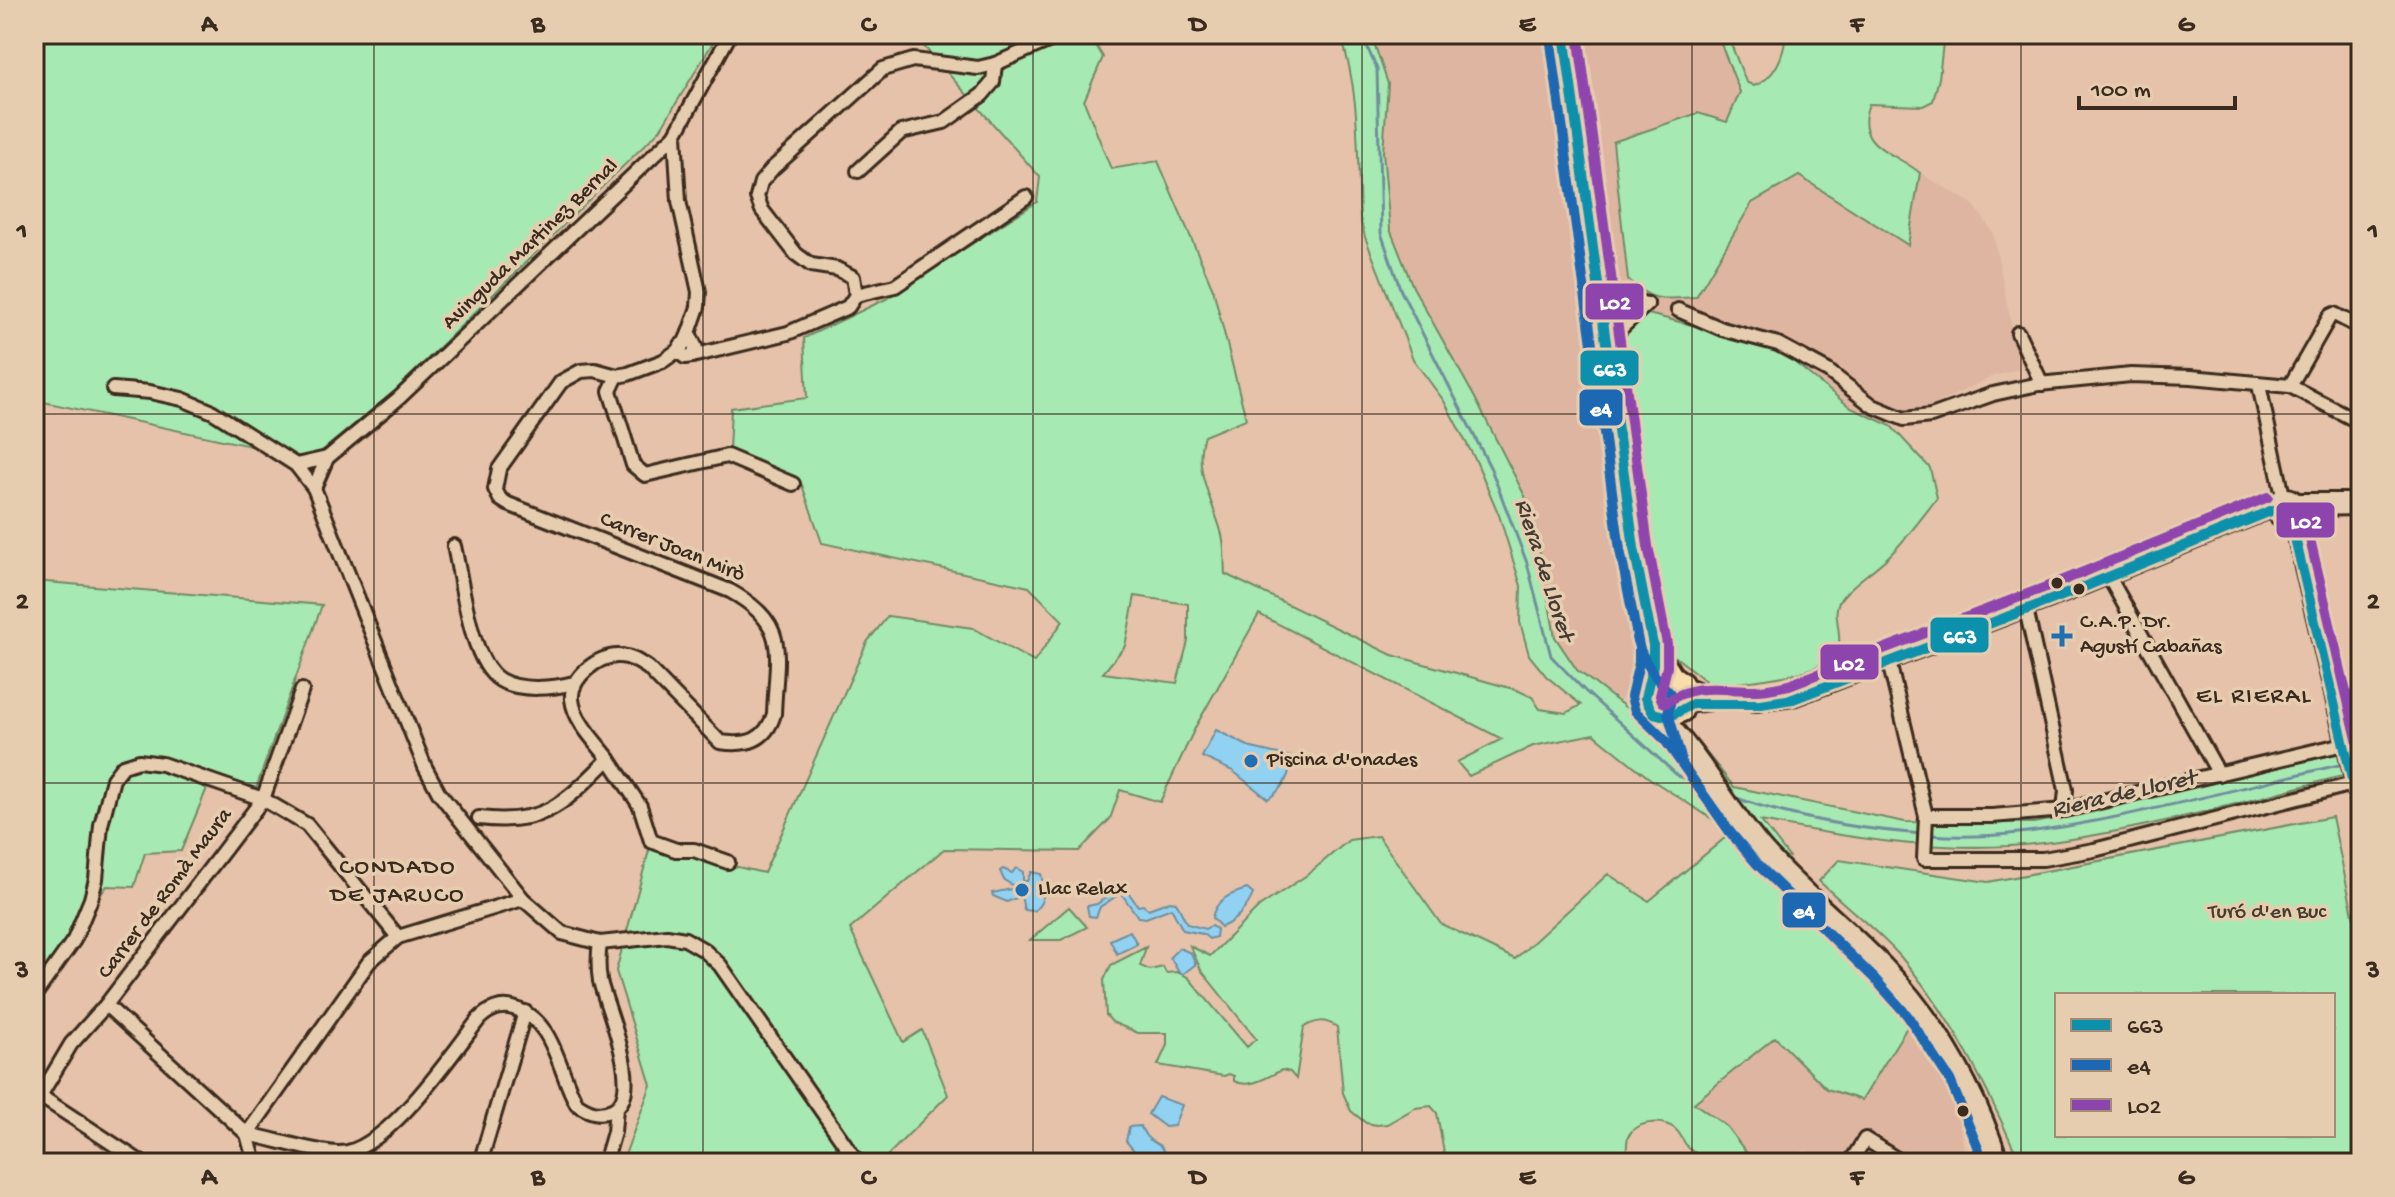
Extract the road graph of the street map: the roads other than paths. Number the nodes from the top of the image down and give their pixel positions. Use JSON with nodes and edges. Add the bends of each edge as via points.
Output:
{"nodes":[{"id":1,"x":730,"y":34,"type":"edge"},
{"id":2,"x":1064,"y":34,"type":"edge"},
{"id":3,"x":1564,"y":34,"type":"edge"},
{"id":4,"x":995,"y":64,"type":"junction"},
{"id":5,"x":675,"y":135,"type":"junction"},
{"id":6,"x":858,"y":171,"type":"dead end"},
{"id":7,"x":1026,"y":197,"type":"dead end"},
{"id":8,"x":856,"y":295,"type":"junction"},
{"id":9,"x":1678,"y":310,"type":"dead end"},
{"id":10,"x":2361,"y":328,"type":"edge"},
{"id":11,"x":2018,"y":333,"type":"dead end"},
{"id":12,"x":1613,"y":336,"type":"junction"},
{"id":13,"x":691,"y":348,"type":"junction"},
{"id":14,"x":617,"y":376,"type":"junction"},
{"id":15,"x":2042,"y":384,"type":"junction"},
{"id":16,"x":2259,"y":385,"type":"junction"},
{"id":17,"x":2290,"y":386,"type":"junction"},
{"id":18,"x":113,"y":389,"type":"dead end"},
{"id":19,"x":2360,"y":421,"type":"edge"},
{"id":20,"x":327,"y":458,"type":"junction"},
{"id":21,"x":296,"y":465,"type":"junction"},
{"id":22,"x":793,"y":484,"type":"dead end"},
{"id":23,"x":314,"y":488,"type":"junction"},
{"id":24,"x":2361,"y":500,"type":"edge"},
{"id":25,"x":2292,"y":507,"type":"junction"},
{"id":26,"x":2361,"y":508,"type":"edge"},
{"id":27,"x":2273,"y":510,"type":"junction"},
{"id":28,"x":454,"y":546,"type":"dead end"},
{"id":29,"x":2109,"y":577,"type":"junction"},
{"id":30,"x":2026,"y":609,"type":"junction"},
{"id":31,"x":1653,"y":645,"type":"junction"},
{"id":32,"x":1889,"y":662,"type":"junction"},
{"id":33,"x":1677,"y":679,"type":"junction"},
{"id":34,"x":1651,"y":682,"type":"junction"},
{"id":35,"x":574,"y":683,"type":"junction"},
{"id":36,"x":302,"y":690,"type":"dead end"},
{"id":37,"x":1730,"y":701,"type":"junction"},
{"id":38,"x":1683,"y":708,"type":"junction"},
{"id":39,"x":1661,"y":717,"type":"junction"},
{"id":40,"x":2361,"y":740,"type":"edge"},
{"id":41,"x":2344,"y":747,"type":"junction"},
{"id":42,"x":1694,"y":755,"type":"junction"},
{"id":43,"x":609,"y":759,"type":"junction"},
{"id":44,"x":2219,"y":774,"type":"junction"},
{"id":45,"x":2355,"y":780,"type":"edge"},
{"id":46,"x":263,"y":799,"type":"junction"},
{"id":47,"x":2064,"y":810,"type":"junction"},
{"id":48,"x":454,"y":813,"type":"junction"},
{"id":49,"x":2361,"y":817,"type":"edge"},
{"id":50,"x":479,"y":818,"type":"junction"},
{"id":51,"x":1926,"y":819,"type":"junction"},
{"id":52,"x":467,"y":829,"type":"junction"},
{"id":53,"x":728,"y":862,"type":"dead end"},
{"id":54,"x":523,"y":899,"type":"junction"},
{"id":55,"x":398,"y":937,"type":"junction"},
{"id":56,"x":600,"y":943,"type":"junction"},
{"id":57,"x":34,"y":996,"type":"edge"},
{"id":58,"x":106,"y":1005,"type":"junction"},
{"id":59,"x":525,"y":1012,"type":"junction"},
{"id":60,"x":37,"y":1101,"type":"edge"},
{"id":61,"x":616,"y":1108,"type":"junction"},
{"id":62,"x":247,"y":1134,"type":"junction"},
{"id":63,"x":1899,"y":1162,"type":"edge"},
{"id":64,"x":142,"y":1163,"type":"edge"},
{"id":65,"x":255,"y":1163,"type":"edge"},
{"id":66,"x":480,"y":1163,"type":"edge"},
{"id":67,"x":605,"y":1163,"type":"edge"},
{"id":68,"x":858,"y":1163,"type":"edge"},
{"id":69,"x":1850,"y":1163,"type":"edge"},
{"id":70,"x":1999,"y":1163,"type":"edge"}],
"edges":[{"from":1,"to":5,"type":"street","name":"Avinguda Martinez Bernal"},
{"from":2,"to":4,"type":"street"},
{"from":3,"to":12,"type":"main road"},
{"from":4,"to":6,"type":"street","via":[[993,82],[982,95],[944,122],[901,132]]},
{"from":4,"to":8,"type":"street","via":[[978,68],[913,60],[883,69],[761,182],[757,197],[762,210],[796,254],[811,265],[853,277]]},
{"from":5,"to":13,"type":"street","via":[[679,201],[699,292]]},
{"from":5,"to":20,"type":"street","name":"Avinguda Martinez Bernal","via":[[399,398]]},
{"from":7,"to":8,"type":"street","via":[[895,286]]},
{"from":8,"to":13,"type":"street","name":"Carrer Joan Mirò","via":[[848,307],[788,333]]},
{"from":9,"to":15,"type":"street","via":[[1778,344],[1828,371],[1873,406],[1904,419]]},
{"from":10,"to":17,"type":"street","via":[[2330,316]]},
{"from":11,"to":15,"type":"street"},
{"from":12,"to":12,"type":"street","via":[[1647,304],[1622,298]]},
{"from":12,"to":31,"type":"main road","via":[[1634,548]]},
{"from":13,"to":14,"type":"street","name":"Carrer Joan Mirò"},
{"from":14,"to":22,"type":"street","via":[[610,391],[639,471],[651,475],[727,456]]},
{"from":14,"to":35,"type":"street","name":"Carrer Joan Mirò","via":[[581,371],[561,382],[499,469],[495,489],[508,504],[730,591],[759,610],[776,640],[774,714],[764,735],[752,742],[720,742],[636,660],[609,657]]},
{"from":15,"to":16,"type":"street","via":[[2131,375]]},
{"from":16,"to":17,"type":"street"},
{"from":16,"to":25,"type":"street"},
{"from":17,"to":19,"type":"street"},
{"from":18,"to":21,"type":"street","via":[[182,399],[213,412]]},
{"from":20,"to":21,"type":"street","name":"Avinguda Martinez Bernal"},
{"from":20,"to":23,"type":"street","name":"Avinguda Martinez Bernal"},
{"from":21,"to":23,"type":"street"},
{"from":23,"to":48,"type":"street","via":[[425,767]]},
{"from":24,"to":25,"type":"street"},
{"from":25,"to":26,"type":"street"},
{"from":25,"to":27,"type":"street","via":[[2274,502]]},
{"from":25,"to":27,"type":"street","via":[[2282,521]]},
{"from":25,"to":41,"type":"street"},
{"from":27,"to":29,"type":"street"},
{"from":28,"to":35,"type":"street","via":[[479,654],[489,669],[501,681],[524,686],[549,689]]},
{"from":29,"to":30,"type":"street"},
{"from":29,"to":44,"type":"street"},
{"from":30,"to":32,"type":"street"},
{"from":30,"to":47,"type":"street","via":[[2066,790]]},
{"from":31,"to":33,"type":"main road"},
{"from":31,"to":34,"type":"main road"},
{"from":32,"to":37,"type":"street","via":[[1793,699]]},
{"from":32,"to":51,"type":"street"},
{"from":33,"to":34,"type":"main road"},
{"from":33,"to":37,"type":"street"},
{"from":33,"to":38,"type":"main road","via":[[1687,694]]},
{"from":34,"to":39,"type":"main road","via":[[1646,690],[1648,707]]},
{"from":35,"to":43,"type":"street","via":[[571,697],[579,719]]},
{"from":36,"to":46,"type":"street","name":"Carrer de Romà Maura"},
{"from":37,"to":38,"type":"street"},
{"from":38,"to":39,"type":"main road"},
{"from":38,"to":42,"type":"main road"},
{"from":39,"to":42,"type":"main road"},
{"from":40,"to":41,"type":"street"},
{"from":41,"to":44,"type":"street"},
{"from":41,"to":45,"type":"street"},
{"from":42,"to":70,"type":"main road","via":[[1768,855],[1918,1006],[1962,1073]]},
{"from":43,"to":50,"type":"street","via":[[558,805],[534,817]]},
{"from":43,"to":53,"type":"street","via":[[636,798],[651,841]]},
{"from":44,"to":47,"type":"street"},
{"from":45,"to":49,"type":"street"},
{"from":45,"to":51,"type":"street","via":[[2056,857],[1924,853]]},
{"from":46,"to":55,"type":"street","via":[[307,825]]},
{"from":46,"to":57,"type":"street","via":[[162,764],[139,761],[123,766],[106,798],[91,899],[74,940]]},
{"from":46,"to":58,"type":"street","name":"Carrer de Romà Maura"},
{"from":47,"to":51,"type":"street"},
{"from":48,"to":50,"type":"street"},
{"from":48,"to":52,"type":"street"},
{"from":50,"to":52,"type":"street"},
{"from":52,"to":54,"type":"street"},
{"from":54,"to":55,"type":"street"},
{"from":54,"to":56,"type":"street","via":[[562,933]]},
{"from":55,"to":62,"type":"street","via":[[369,962]]},
{"from":56,"to":61,"type":"street","via":[[600,978],[625,1062],[624,1097]]},
{"from":56,"to":68,"type":"street","via":[[667,936],[704,950],[720,965]]},
{"from":58,"to":60,"type":"street","name":"Carrer de Romà Maura","via":[[71,1044]]},
{"from":58,"to":62,"type":"street"},
{"from":59,"to":61,"type":"street","via":[[544,1030],[577,1104],[601,1114]]},
{"from":59,"to":62,"type":"street","via":[[508,1006],[486,1012],[425,1089],[361,1148],[339,1153]]},
{"from":59,"to":66,"type":"street"},
{"from":60,"to":64,"type":"street"},
{"from":61,"to":67,"type":"street"},
{"from":62,"to":65,"type":"street"},
{"from":63,"to":69,"type":"street","via":[[1865,1139]]}]}
